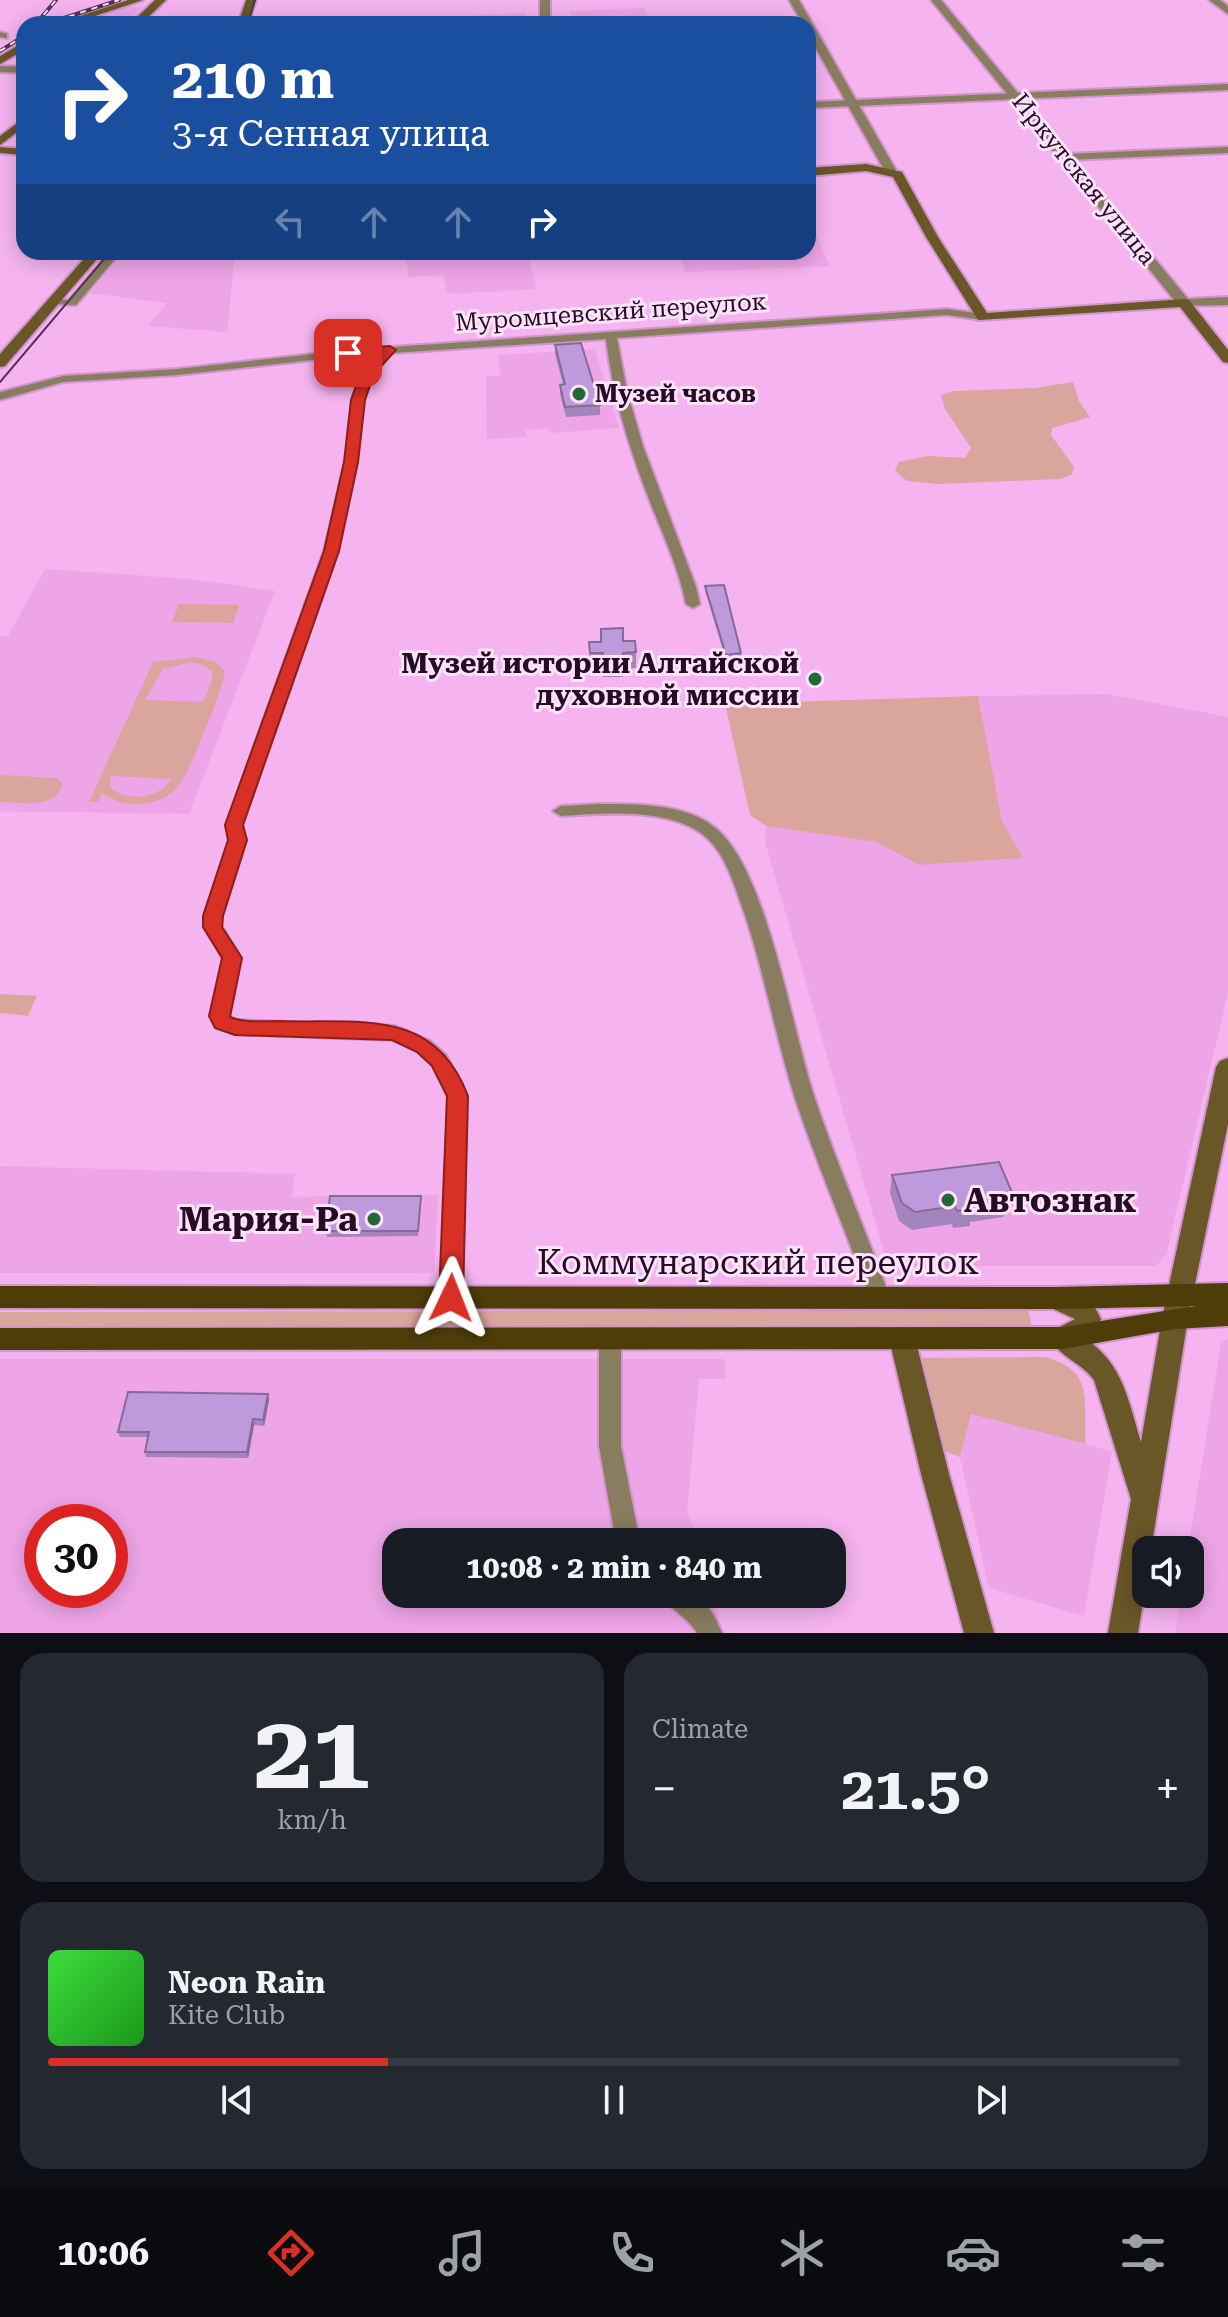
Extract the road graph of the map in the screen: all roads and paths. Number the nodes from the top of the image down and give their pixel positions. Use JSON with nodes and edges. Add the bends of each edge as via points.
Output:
{"nodes":[{"id":1,"x":138,"y":0,"type":"edge"},
{"id":2,"x":161,"y":0,"type":"edge"},
{"id":3,"x":936,"y":0,"type":"edge"},
{"id":4,"x":1214,"y":0,"type":"edge"},
{"id":5,"x":1228,"y":11,"type":"edge"},
{"id":6,"x":87,"y":16,"type":"edge"},
{"id":7,"x":144,"y":16,"type":"edge"},
{"id":8,"x":816,"y":38,"type":"edge"},
{"id":9,"x":1228,"y":87,"type":"edge"},
{"id":10,"x":1017,"y":96,"type":"junction"},
{"id":11,"x":854,"y":103,"type":"junction"},
{"id":12,"x":816,"y":105,"type":"edge"},
{"id":13,"x":16,"y":128,"type":"edge"},
{"id":14,"x":0,"y":142,"type":"edge"},
{"id":15,"x":1228,"y":150,"type":"edge"},
{"id":16,"x":1067,"y":157,"type":"junction"},
{"id":17,"x":890,"y":170,"type":"junction"},
{"id":18,"x":816,"y":172,"type":"edge"},
{"id":19,"x":90,"y":260,"type":"edge"},
{"id":20,"x":109,"y":260,"type":"edge"},
{"id":21,"x":1228,"y":301,"type":"edge"},
{"id":22,"x":53,"y":302,"type":"junction"},
{"id":23,"x":1184,"y":303,"type":"junction"},
{"id":24,"x":983,"y":317,"type":"junction"},
{"id":25,"x":611,"y":334,"type":"junction"},
{"id":26,"x":390,"y":350,"type":"junction"},
{"id":27,"x":348,"y":353,"type":"junction"},
{"id":28,"x":1228,"y":359,"type":"edge"},
{"id":29,"x":0,"y":363,"type":"edge"},
{"id":30,"x":367,"y":372,"type":"junction"},
{"id":31,"x":0,"y":396,"type":"edge"},
{"id":32,"x":693,"y":604,"type":"dead end"},
{"id":33,"x":561,"y":811,"type":"dead end"},
{"id":34,"x":1228,"y":1067,"type":"edge"},
{"id":35,"x":1228,"y":1294,"type":"edge"},
{"id":36,"x":0,"y":1297,"type":"edge"},
{"id":37,"x":451,"y":1298,"type":"junction"},
{"id":38,"x":880,"y":1298,"type":"junction"},
{"id":39,"x":1057,"y":1298,"type":"junction"},
{"id":40,"x":1178,"y":1307,"type":"junction"},
{"id":41,"x":1228,"y":1315,"type":"edge"},
{"id":42,"x":902,"y":1338,"type":"junction"},
{"id":43,"x":1063,"y":1338,"type":"junction"},
{"id":44,"x":0,"y":1339,"type":"edge"},
{"id":45,"x":610,"y":1339,"type":"junction"},
{"id":46,"x":1144,"y":1501,"type":"junction"},
{"id":47,"x":625,"y":1528,"type":"edge"},
{"id":48,"x":691,"y":1608,"type":"edge"},
{"id":49,"x":710,"y":1633,"type":"edge"},
{"id":50,"x":979,"y":1633,"type":"edge"},
{"id":51,"x":1123,"y":1633,"type":"edge"}],
"edges":[{"from":1,"to":6,"type":"main road"},
{"from":2,"to":7,"type":"main road"},
{"from":3,"to":10,"type":"street","name":"Иркутская улица"},
{"from":4,"to":5,"type":"street"},
{"from":8,"to":11,"type":"street"},
{"from":9,"to":10,"type":"street"},
{"from":10,"to":11,"type":"street"},
{"from":10,"to":16,"type":"street","name":"Иркутская улица"},
{"from":11,"to":12,"type":"street"},
{"from":11,"to":17,"type":"street"},
{"from":13,"to":14,"type":"main road"},
{"from":15,"to":16,"type":"street"},
{"from":16,"to":23,"type":"street","name":"Иркутская улица"},
{"from":17,"to":18,"type":"main road"},
{"from":17,"to":24,"type":"main road","via":[[903,182]]},
{"from":19,"to":22,"type":"main road"},
{"from":20,"to":22,"type":"street","via":[[72,303]]},
{"from":21,"to":23,"type":"street","name":"Муромцевский переулок"},
{"from":22,"to":29,"type":"main road"},
{"from":23,"to":24,"type":"main road","name":"Муромцевский переулок"},
{"from":23,"to":28,"type":"main road","name":"Иркутская улица"},
{"from":24,"to":25,"type":"street","name":"Муромцевский переулок","via":[[947,312]]},
{"from":25,"to":26,"type":"street","name":"Муромцевский переулок"},
{"from":25,"to":32,"type":"street","via":[[618,384],[650,483],[686,568]]},
{"from":26,"to":27,"type":"street","name":"Муромцевский переулок"},
{"from":26,"to":30,"type":"street"},
{"from":27,"to":30,"type":"street"},
{"from":27,"to":31,"type":"street","name":"Муромцевский переулок","via":[[63,379]]},
{"from":30,"to":37,"type":"street","via":[[331,551],[234,825],[238,840],[213,916],[213,927],[232,958],[219,1016],[223,1023],[248,1028],[395,1033],[424,1046],[450,1076],[458,1121]]},
{"from":33,"to":38,"type":"street","via":[[607,808],[682,817],[720,841],[750,908],[797,1071]]},
{"from":34,"to":40,"type":"main road"},
{"from":35,"to":40,"type":"main road"},
{"from":36,"to":37,"type":"main road","name":"Коммунарский переулок"},
{"from":37,"to":38,"type":"main road","name":"Коммунарский переулок"},
{"from":38,"to":39,"type":"main road","name":"Коммунарский переулок"},
{"from":39,"to":40,"type":"main road","name":"Коммунарский переулок"},
{"from":39,"to":43,"type":"main road","via":[[1082,1308],[1088,1319],[1083,1329]]},
{"from":40,"to":41,"type":"main road"},
{"from":40,"to":43,"type":"main road"},
{"from":40,"to":46,"type":"main road"},
{"from":42,"to":43,"type":"main road"},
{"from":42,"to":45,"type":"main road"},
{"from":42,"to":50,"type":"main road"},
{"from":43,"to":46,"type":"main road","via":[[1095,1360],[1106,1375]]},
{"from":44,"to":45,"type":"main road"},
{"from":45,"to":47,"type":"street","via":[[610,1446]]},
{"from":46,"to":51,"type":"main road"},
{"from":48,"to":49,"type":"street"}]}
